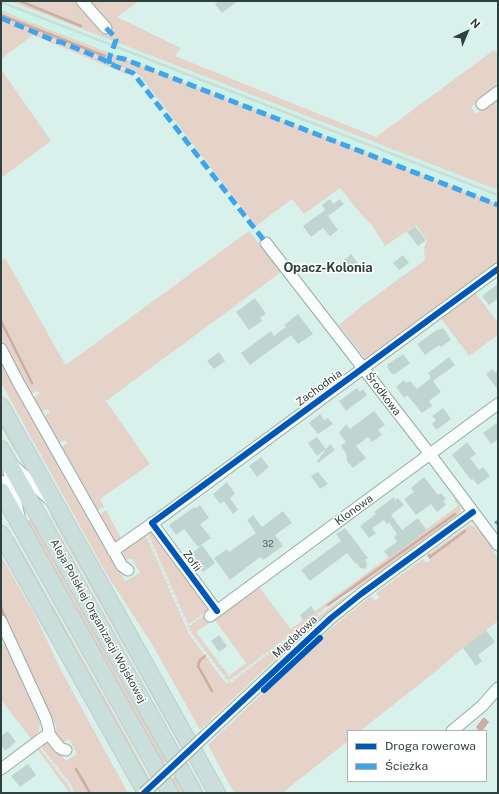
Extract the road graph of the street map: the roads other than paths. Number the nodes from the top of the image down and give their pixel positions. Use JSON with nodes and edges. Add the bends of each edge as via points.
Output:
{"nodes":[{"id":1,"x":82,"y":1,"type":"edge"},
{"id":2,"x":106,"y":28,"type":"dead end"},
{"id":3,"x":498,"y":92,"type":"edge"},
{"id":4,"x":482,"y":104,"type":"dead end"},
{"id":5,"x":266,"y":243,"type":"dead end"},
{"id":6,"x":498,"y":268,"type":"edge"},
{"id":7,"x":1,"y":349,"type":"edge"},
{"id":8,"x":363,"y":368,"type":"junction"},
{"id":9,"x":498,"y":404,"type":"edge"},
{"id":10,"x":1,"y":406,"type":"edge"},
{"id":11,"x":26,"y":451,"type":"junction"},
{"id":12,"x":4,"y":454,"type":"edge"},
{"id":13,"x":430,"y":454,"type":"junction"},
{"id":14,"x":1,"y":481,"type":"edge"},
{"id":15,"x":32,"y":484,"type":"junction"},
{"id":16,"x":8,"y":492,"type":"edge"},
{"id":17,"x":1,"y":508,"type":"edge"},
{"id":18,"x":59,"y":509,"type":"junction"},
{"id":19,"x":473,"y":512,"type":"junction"},
{"id":20,"x":38,"y":514,"type":"junction"},
{"id":21,"x":147,"y":526,"type":"junction"},
{"id":22,"x":22,"y":528,"type":"junction"},
{"id":23,"x":2,"y":533,"type":"edge"},
{"id":24,"x":498,"y":545,"type":"edge"},
{"id":25,"x":113,"y":551,"type":"junction"},
{"id":26,"x":128,"y":570,"type":"dead end"},
{"id":27,"x":213,"y":613,"type":"joint"},
{"id":28,"x":1,"y":621,"type":"edge"},
{"id":29,"x":4,"y":634,"type":"edge"},
{"id":30,"x":498,"y":688,"type":"edge"},
{"id":31,"x":453,"y":730,"type":"edge"},
{"id":32,"x":42,"y":740,"type":"junction"},
{"id":33,"x":66,"y":750,"type":"dead end"},
{"id":34,"x":1,"y":769,"type":"edge"},
{"id":35,"x":145,"y":793,"type":"edge"},
{"id":36,"x":170,"y":793,"type":"edge"},
{"id":37,"x":194,"y":793,"type":"edge"},
{"id":38,"x":217,"y":793,"type":"edge"}],
"edges":[{"from":1,"to":2,"type":"street"},
{"from":3,"to":4,"type":"street"},
{"from":5,"to":8,"type":"street","name":"Środkowa"},
{"from":6,"to":8,"type":"street","name":"Zachodnia"},
{"from":7,"to":25,"type":"street"},
{"from":8,"to":13,"type":"street","name":"Środkowa"},
{"from":8,"to":21,"type":"street","name":"Zachodnia"},
{"from":9,"to":13,"type":"street","name":"Klonowa"},
{"from":10,"to":11,"type":"highway"},
{"from":11,"to":15,"type":"street"},
{"from":11,"to":18,"type":"highway"},
{"from":12,"to":15,"type":"street"},
{"from":12,"to":16,"type":"street"},
{"from":12,"to":20,"type":"highway","name":"Aleja Polskiej Organizacji Wojskowej"},
{"from":13,"to":19,"type":"street","name":"Środkowa"},
{"from":13,"to":27,"type":"street","name":"Klonowa"},
{"from":14,"to":16,"type":"street"},
{"from":15,"to":18,"type":"street"},
{"from":15,"to":20,"type":"street"},
{"from":16,"to":20,"type":"street"},
{"from":16,"to":22,"type":"highway","name":"Aleja Polskiej Organizacji Wojskowej"},
{"from":17,"to":22,"type":"street"},
{"from":18,"to":38,"type":"highway"},
{"from":19,"to":24,"type":"street","name":"Środkowa"},
{"from":19,"to":35,"type":"street","name":"Migdałowa","bridge":true,"via":[[331,618]]},
{"from":20,"to":37,"type":"highway","name":"Aleja Polskiej Organizacji Wojskowej"},
{"from":21,"to":25,"type":"street","name":"Zachodnia"},
{"from":21,"to":27,"type":"street","name":"Zofii"},
{"from":22,"to":36,"type":"highway","name":"Aleja Polskiej Organizacji Wojskowej"},
{"from":23,"to":35,"type":"highway"},
{"from":25,"to":26,"type":"street","via":[[122,566]]},
{"from":28,"to":29,"type":"street"},
{"from":29,"to":32,"type":"street","via":[[46,719],[49,728]]},
{"from":30,"to":31,"type":"street","via":[[482,706]]},
{"from":32,"to":33,"type":"street"},
{"from":32,"to":34,"type":"street"}]}
